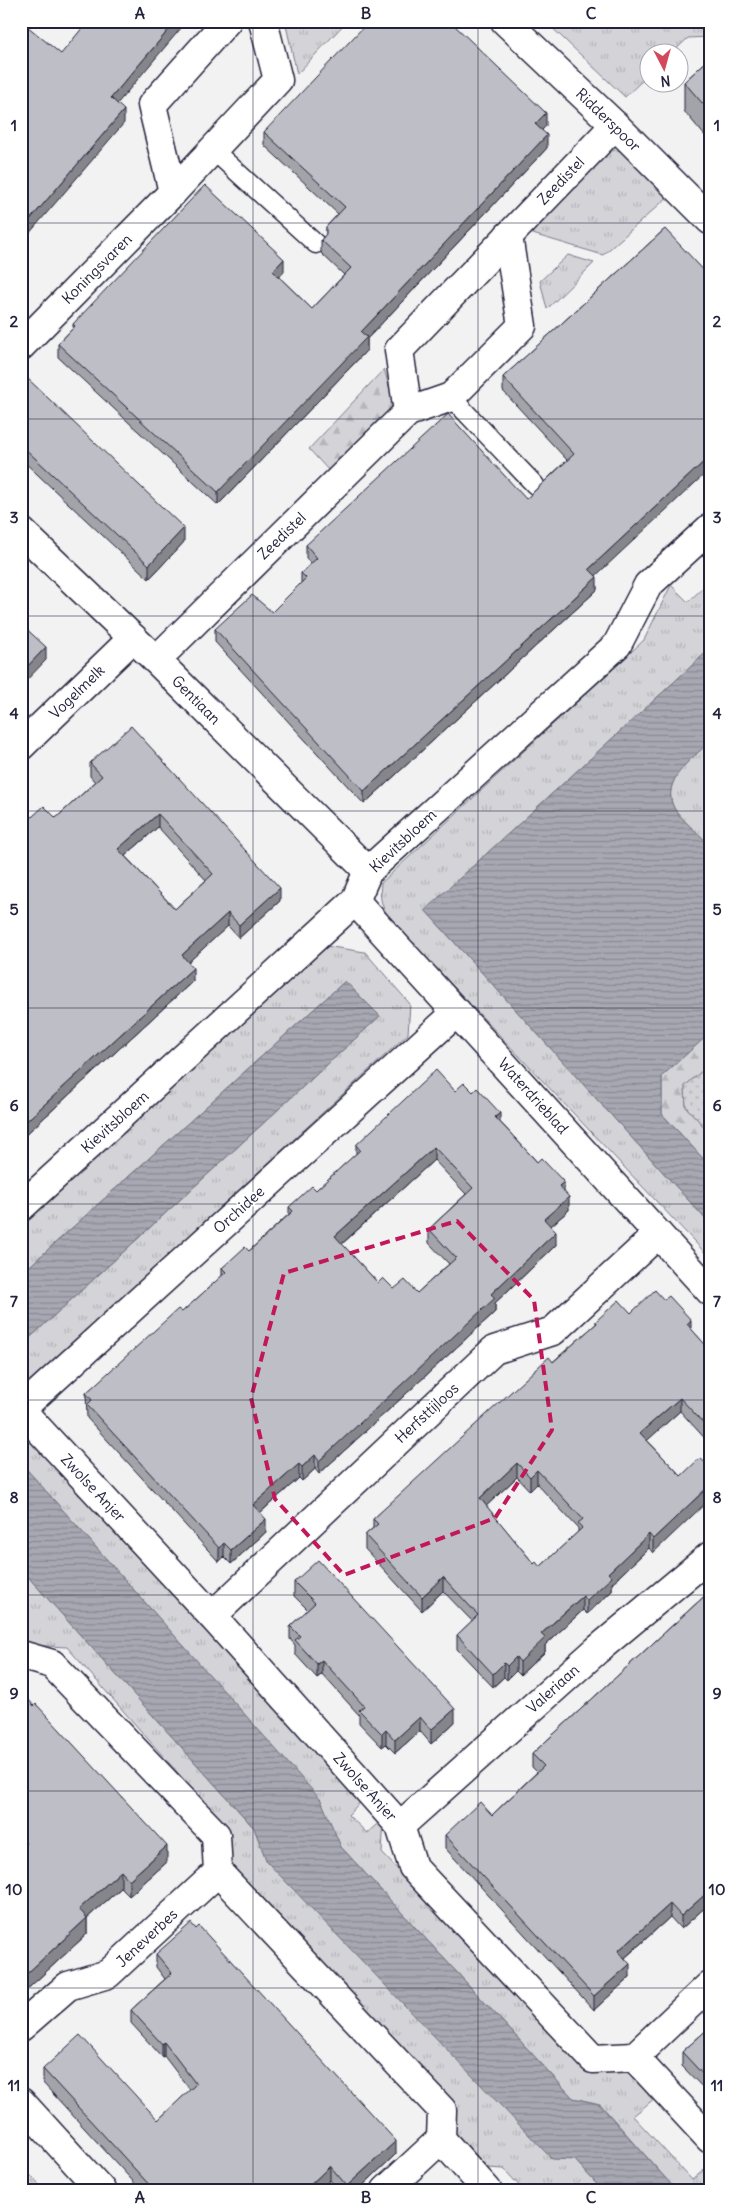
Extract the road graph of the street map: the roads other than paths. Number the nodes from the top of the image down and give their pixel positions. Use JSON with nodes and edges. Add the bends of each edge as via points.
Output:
{"nodes":[{"id":1,"x":227,"y":21,"type":"edge"},
{"id":2,"x":263,"y":21,"type":"edge"},
{"id":3,"x":505,"y":21,"type":"edge"},
{"id":4,"x":615,"y":125,"type":"junction"},
{"id":5,"x":213,"y":150,"type":"junction"},
{"id":6,"x":173,"y":192,"type":"junction"},
{"id":7,"x":710,"y":220,"type":"edge"},
{"id":8,"x":508,"y":236,"type":"junction"},
{"id":9,"x":316,"y":244,"type":"dead end"},
{"id":10,"x":21,"y":346,"type":"edge"},
{"id":11,"x":451,"y":397,"type":"junction"},
{"id":12,"x":408,"y":412,"type":"junction"},
{"id":13,"x":535,"y":485,"type":"dead end"},
{"id":14,"x":710,"y":528,"type":"edge"},
{"id":15,"x":21,"y":532,"type":"edge"},
{"id":16,"x":133,"y":638,"type":"junction"},
{"id":17,"x":156,"y":660,"type":"junction"},
{"id":18,"x":21,"y":746,"type":"edge"},
{"id":19,"x":368,"y":871,"type":"junction"},
{"id":20,"x":355,"y":901,"type":"junction"},
{"id":21,"x":457,"y":1012,"type":"junction"},
{"id":22,"x":21,"y":1207,"type":"edge"},
{"id":23,"x":658,"y":1234,"type":"junction"},
{"id":24,"x":710,"y":1291,"type":"edge"},
{"id":25,"x":21,"y":1409,"type":"edge"},
{"id":26,"x":710,"y":1556,"type":"edge"},
{"id":27,"x":212,"y":1616,"type":"junction"},
{"id":28,"x":21,"y":1655,"type":"edge"},
{"id":29,"x":400,"y":1826,"type":"junction"},
{"id":30,"x":218,"y":1872,"type":"junction"},
{"id":31,"x":710,"y":1985,"type":"edge"},
{"id":32,"x":21,"y":2027,"type":"edge"},
{"id":33,"x":634,"y":2057,"type":"junction"},
{"id":34,"x":21,"y":2102,"type":"edge"},
{"id":35,"x":441,"y":2139,"type":"junction"},
{"id":36,"x":710,"y":2139,"type":"edge"},
{"id":37,"x":101,"y":2190,"type":"edge"},
{"id":38,"x":386,"y":2190,"type":"edge"},
{"id":39,"x":487,"y":2190,"type":"edge"}],
"edges":[{"from":1,"to":6,"type":"street","via":[[152,105]]},
{"from":2,"to":5,"type":"street","name":"Koningsvaren","via":[[278,80]]},
{"from":3,"to":4,"type":"street","name":"Ridderspoor"},
{"from":4,"to":7,"type":"street","name":"Ridderspoor"},
{"from":4,"to":8,"type":"street","name":"Zeedistel"},
{"from":5,"to":6,"type":"street","name":"Koningsvaren"},
{"from":5,"to":9,"type":"lane"},
{"from":6,"to":10,"type":"street","name":"Koningsvaren"},
{"from":8,"to":11,"type":"street","name":"Zeedistel","via":[[522,326]]},
{"from":8,"to":12,"type":"street","name":"Zeedistel","via":[[399,350]]},
{"from":11,"to":12,"type":"street","name":"Zeedistel"},
{"from":11,"to":13,"type":"lane"},
{"from":12,"to":17,"type":"street","name":"Zeedistel"},
{"from":14,"to":19,"type":"street","name":"Kievitsbloem","via":[[648,586],[617,645]]},
{"from":15,"to":16,"type":"street","name":"Gentiaan"},
{"from":16,"to":17,"type":"street","name":"Gentiaan"},
{"from":16,"to":18,"type":"street","name":"Vogelmelk"},
{"from":17,"to":19,"type":"street","name":"Gentiaan"},
{"from":19,"to":20,"type":"street","name":"Kievitsbloem"},
{"from":20,"to":21,"type":"street","name":"Waterdrieblad"},
{"from":20,"to":22,"type":"street","name":"Kievitsbloem"},
{"from":21,"to":23,"type":"street","name":"Waterdrieblad"},
{"from":21,"to":25,"type":"street","name":"Orchidee"},
{"from":23,"to":24,"type":"street","name":"Waterdrieblad"},
{"from":23,"to":27,"type":"street","name":"Herfsttijloos","via":[[553,1331],[494,1350]]},
{"from":25,"to":27,"type":"street","name":"Zwolse Anjer"},
{"from":26,"to":29,"type":"street","name":"Valeriaan","via":[[596,1650]]},
{"from":27,"to":29,"type":"street","name":"Zwolse Anjer"},
{"from":28,"to":30,"type":"street","via":[[52,1664],[216,1835]]},
{"from":29,"to":33,"type":"street","name":"Zwolse Anjer","via":[[413,1867],[593,2059]]},
{"from":30,"to":32,"type":"street","name":"Jeneverbes","via":[[108,1974],[68,1986]]},
{"from":30,"to":35,"type":"street","via":[[442,2110]]},
{"from":31,"to":33,"type":"street"},
{"from":33,"to":36,"type":"street"},
{"from":34,"to":37,"type":"street"},
{"from":35,"to":38,"type":"street"},
{"from":35,"to":39,"type":"street"}]}
